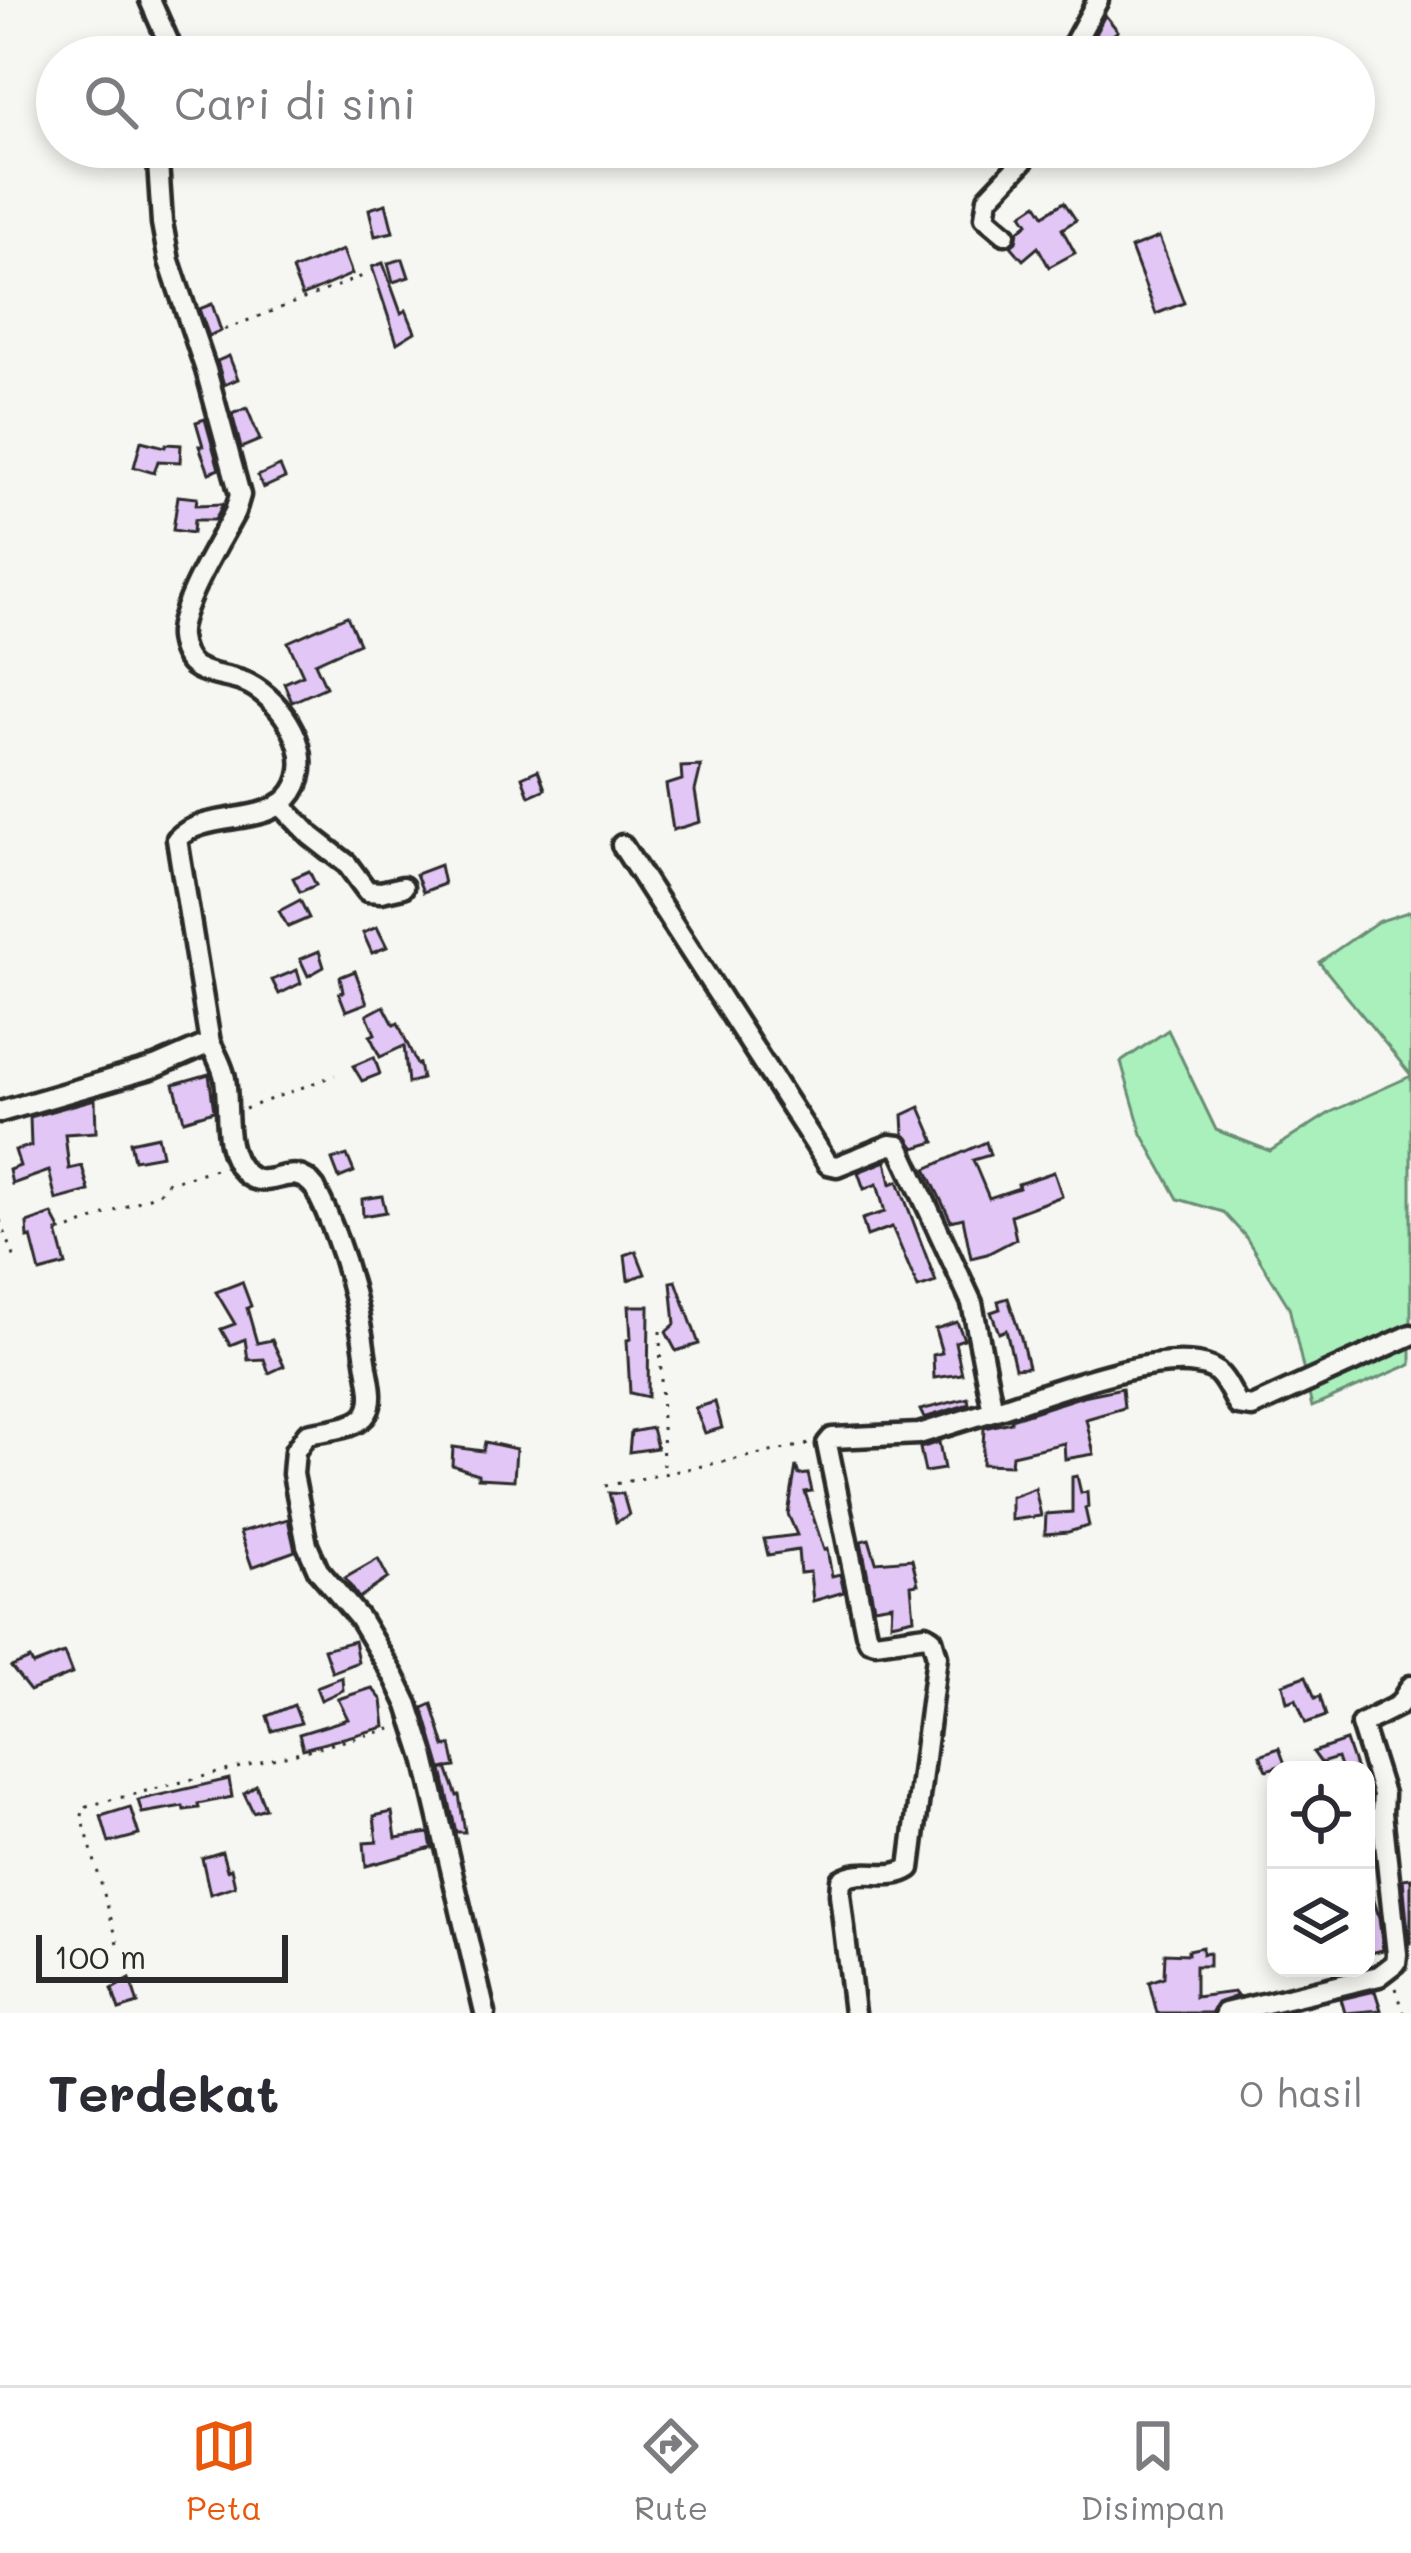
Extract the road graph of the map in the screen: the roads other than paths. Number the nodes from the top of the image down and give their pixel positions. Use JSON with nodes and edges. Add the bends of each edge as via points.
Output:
{"nodes":[{"id":1,"x":150,"y":0,"type":"edge"},
{"id":2,"x":1098,"y":0,"type":"edge"},
{"id":3,"x":166,"y":36,"type":"edge"},
{"id":4,"x":1078,"y":36,"type":"edge"},
{"id":5,"x":159,"y":168,"type":"edge"},
{"id":6,"x":1016,"y":168,"type":"edge"},
{"id":7,"x":1005,"y":234,"type":"dead end"},
{"id":8,"x":280,"y":804,"type":"junction"},
{"id":9,"x":622,"y":845,"type":"dead end"},
{"id":10,"x":403,"y":887,"type":"dead end"},
{"id":11,"x":210,"y":1043,"type":"junction"},
{"id":12,"x":0,"y":1112,"type":"edge"},
{"id":13,"x":1411,"y":1335,"type":"edge"},
{"id":14,"x":993,"y":1411,"type":"junction"},
{"id":15,"x":1411,"y":1686,"type":"edge"},
{"id":16,"x":485,"y":2013,"type":"edge"},
{"id":17,"x":854,"y":2013,"type":"edge"},
{"id":18,"x":1225,"y":2013,"type":"edge"}],
"edges":[{"from":1,"to":3,"type":"street"},
{"from":2,"to":4,"type":"street"},
{"from":5,"to":8,"type":"street","via":[[166,246],[240,495],[182,614],[180,639],[196,668],[245,681],[283,712],[300,774]]},
{"from":6,"to":7,"type":"street","via":[[988,198],[985,217]]},
{"from":8,"to":10,"type":"street","via":[[367,892]]},
{"from":8,"to":11,"type":"street","via":[[177,838]]},
{"from":9,"to":14,"type":"street","via":[[828,1164],[899,1146],[972,1303]]},
{"from":11,"to":12,"type":"street"},
{"from":11,"to":16,"type":"street","via":[[225,1079],[238,1164],[253,1179],[310,1180],[350,1273],[369,1377],[367,1413],[307,1434],[292,1474],[317,1570],[359,1618],[414,1723]]},
{"from":13,"to":14,"type":"street","via":[[1252,1407],[1238,1405],[1215,1370],[1153,1364]]},
{"from":14,"to":17,"type":"street","via":[[919,1434],[829,1440],[827,1448],[869,1640],[926,1635],[937,1655],[910,1868],[841,1880]]},
{"from":15,"to":18,"type":"street","via":[[1399,1706],[1361,1724],[1384,1803],[1396,1963],[1379,1976]]}]}
